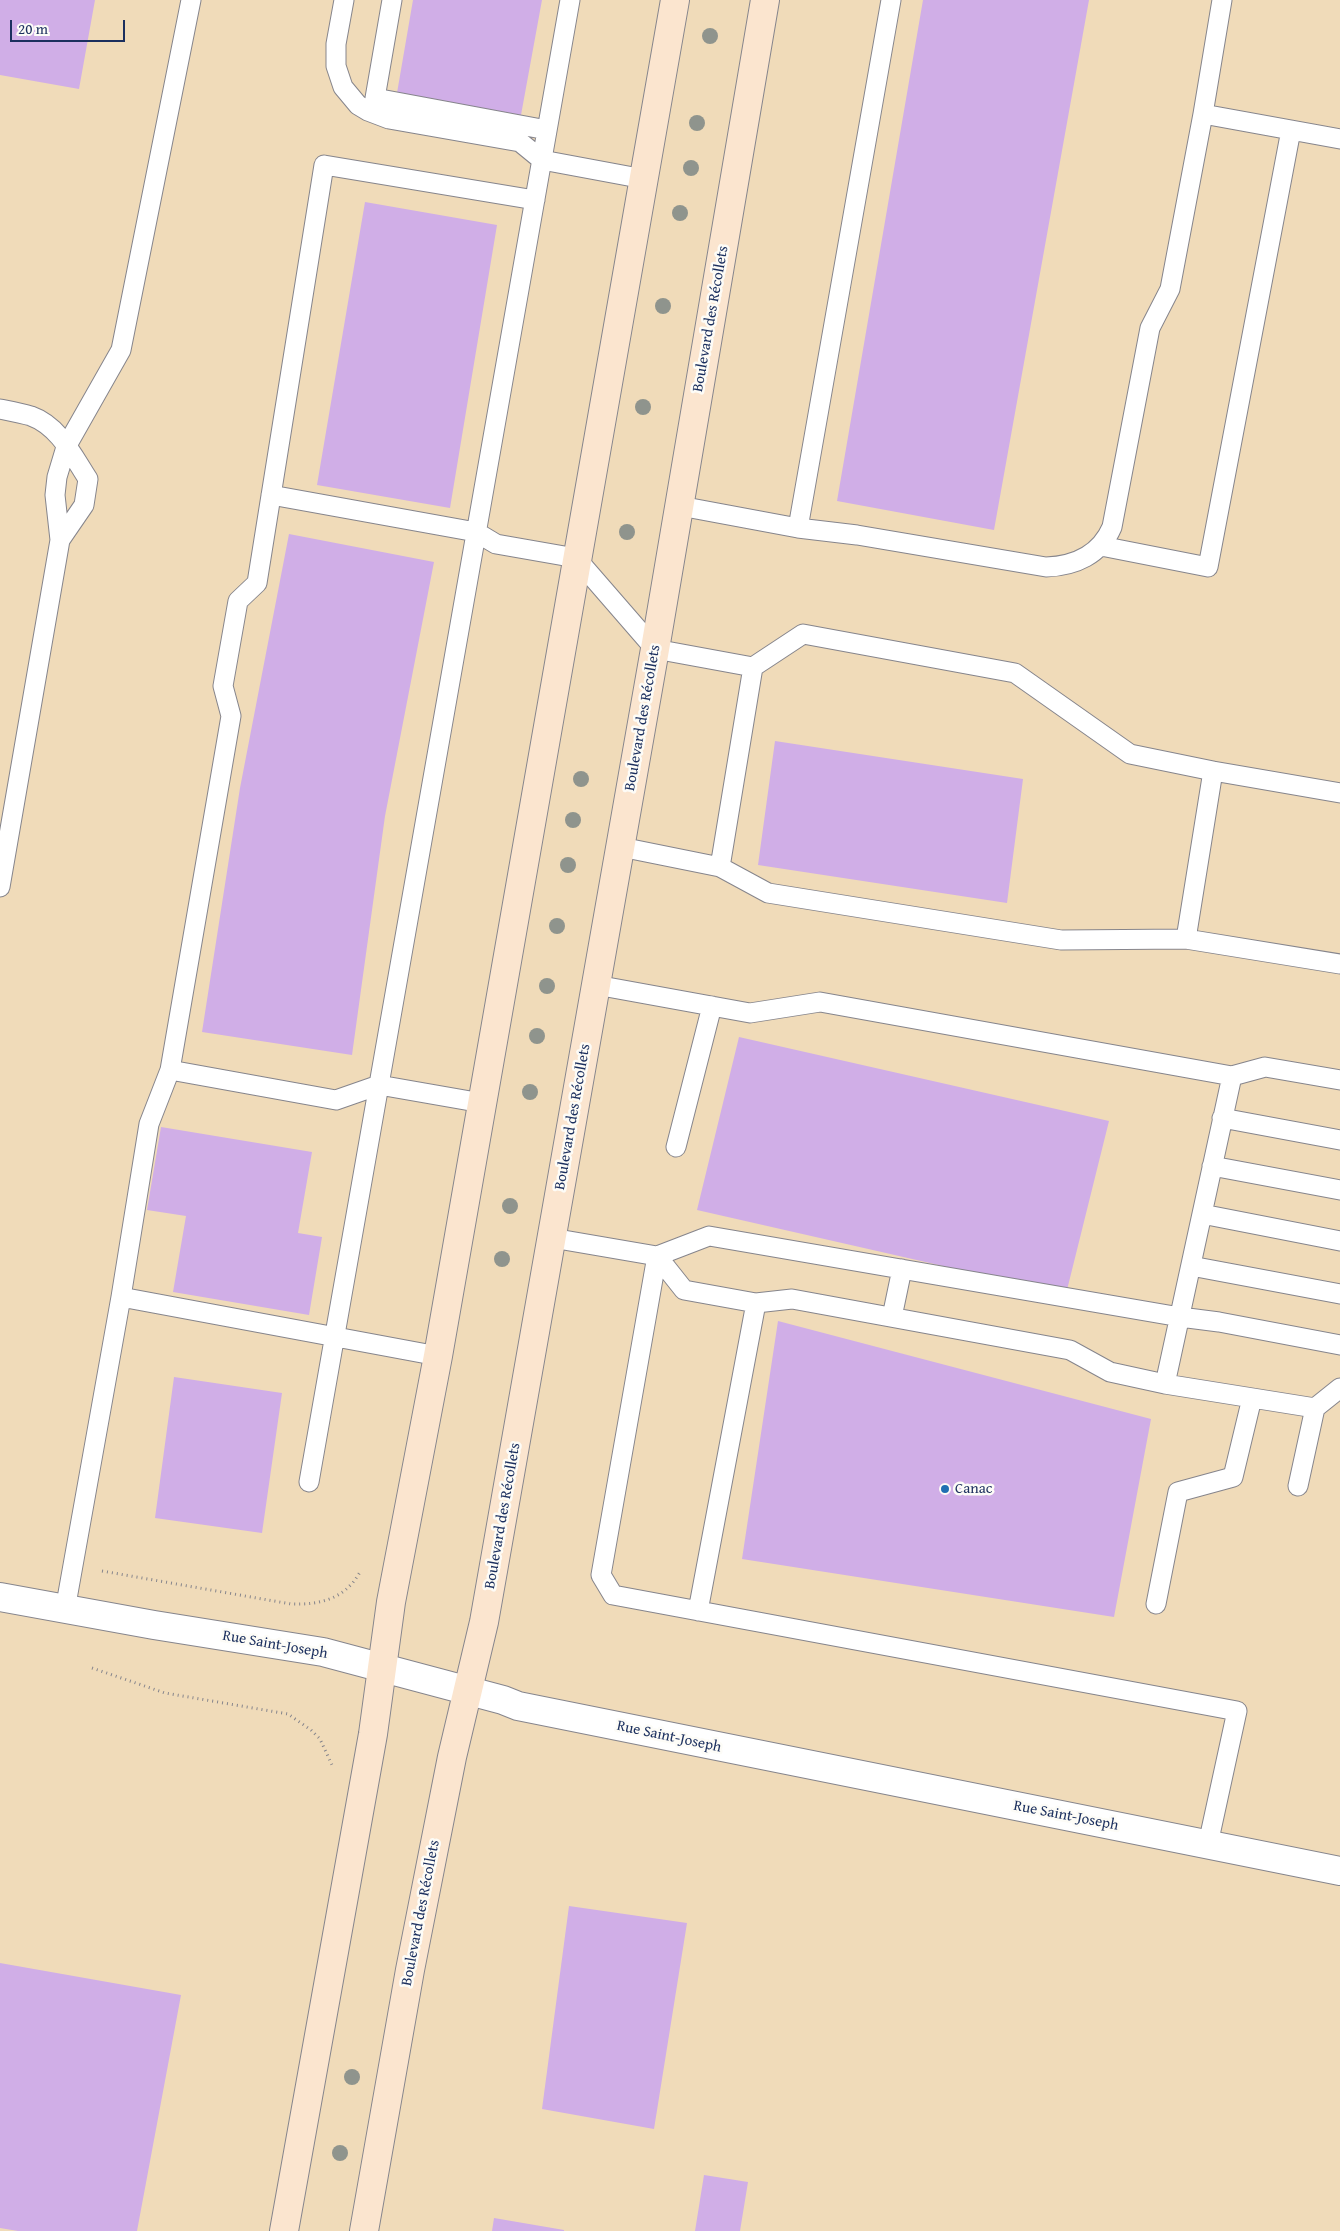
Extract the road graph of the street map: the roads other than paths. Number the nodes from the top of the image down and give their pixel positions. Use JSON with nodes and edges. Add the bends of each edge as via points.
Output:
{"nodes":[{"id":1,"x":191,"y":0,"type":"edge"},
{"id":2,"x":344,"y":0,"type":"edge"},
{"id":3,"x":392,"y":0,"type":"edge"},
{"id":4,"x":570,"y":0,"type":"edge"},
{"id":5,"x":675,"y":0,"type":"edge"},
{"id":6,"x":765,"y":0,"type":"edge"},
{"id":7,"x":891,"y":0,"type":"edge"},
{"id":8,"x":1222,"y":0,"type":"edge"},
{"id":9,"x":1203,"y":114,"type":"junction"},
{"id":10,"x":547,"y":130,"type":"junction"},
{"id":11,"x":1291,"y":130,"type":"junction"},
{"id":12,"x":1340,"y":140,"type":"edge"},
{"id":13,"x":542,"y":160,"type":"junction"},
{"id":14,"x":644,"y":179,"type":"junction"},
{"id":15,"x":535,"y":200,"type":"junction"},
{"id":16,"x":0,"y":409,"type":"edge"},
{"id":17,"x":66,"y":446,"type":"junction"},
{"id":18,"x":271,"y":495,"type":"junction"},
{"id":19,"x":680,"y":506,"type":"junction"},
{"id":20,"x":798,"y":528,"type":"junction"},
{"id":21,"x":476,"y":532,"type":"junction"},
{"id":22,"x":60,"y":540,"type":"junction"},
{"id":23,"x":1101,"y":546,"type":"junction"},
{"id":24,"x":576,"y":558,"type":"junction"},
{"id":25,"x":655,"y":649,"type":"junction"},
{"id":26,"x":753,"y":666,"type":"junction"},
{"id":27,"x":1213,"y":771,"type":"junction"},
{"id":28,"x":1340,"y":793,"type":"edge"},
{"id":29,"x":621,"y":847,"type":"junction"},
{"id":30,"x":720,"y":866,"type":"junction"},
{"id":31,"x":0,"y":887,"type":"edge"},
{"id":32,"x":1186,"y":939,"type":"junction"},
{"id":33,"x":1340,"y":964,"type":"edge"},
{"id":34,"x":596,"y":985,"type":"junction"},
{"id":35,"x":712,"y":1006,"type":"junction"},
{"id":36,"x":170,"y":1070,"type":"junction"},
{"id":37,"x":1232,"y":1076,"type":"junction"},
{"id":38,"x":1340,"y":1080,"type":"edge"},
{"id":39,"x":379,"y":1086,"type":"junction"},
{"id":40,"x":482,"y":1103,"type":"junction"},
{"id":41,"x":1222,"y":1118,"type":"junction"},
{"id":42,"x":1340,"y":1140,"type":"edge"},
{"id":43,"x":676,"y":1147,"type":"dead end"},
{"id":44,"x":1212,"y":1166,"type":"junction"},
{"id":45,"x":1340,"y":1190,"type":"edge"},
{"id":46,"x":1202,"y":1214,"type":"junction"},
{"id":47,"x":552,"y":1238,"type":"junction"},
{"id":48,"x":1340,"y":1241,"type":"edge"},
{"id":49,"x":658,"y":1256,"type":"junction"},
{"id":50,"x":1191,"y":1266,"type":"junction"},
{"id":51,"x":902,"y":1269,"type":"junction"},
{"id":52,"x":1340,"y":1294,"type":"edge"},
{"id":53,"x":121,"y":1297,"type":"junction"},
{"id":54,"x":756,"y":1303,"type":"junction"},
{"id":55,"x":892,"y":1317,"type":"junction"},
{"id":56,"x":1180,"y":1317,"type":"junction"},
{"id":57,"x":335,"y":1337,"type":"junction"},
{"id":58,"x":1340,"y":1345,"type":"edge"},
{"id":59,"x":438,"y":1356,"type":"junction"},
{"id":60,"x":1165,"y":1384,"type":"junction"},
{"id":61,"x":1340,"y":1388,"type":"edge"},
{"id":62,"x":1252,"y":1398,"type":"junction"},
{"id":63,"x":1315,"y":1408,"type":"junction"},
{"id":64,"x":309,"y":1482,"type":"dead end"},
{"id":65,"x":1298,"y":1486,"type":"dead end"},
{"id":66,"x":0,"y":1597,"type":"edge"},
{"id":67,"x":1156,"y":1604,"type":"dead end"},
{"id":68,"x":66,"y":1610,"type":"junction"},
{"id":69,"x":698,"y":1611,"type":"junction"},
{"id":70,"x":383,"y":1667,"type":"junction"},
{"id":71,"x":468,"y":1690,"type":"junction"},
{"id":72,"x":1208,"y":1844,"type":"junction"},
{"id":73,"x":1340,"y":1871,"type":"edge"},
{"id":74,"x":284,"y":2231,"type":"edge"},
{"id":75,"x":364,"y":2231,"type":"edge"}],
"edges":[{"from":1,"to":17,"type":"lane","via":[[121,350]]},
{"from":2,"to":13,"type":"lane","via":[[335,49],[336,66],[344,88],[358,105],[389,119],[520,142]]},
{"from":3,"to":10,"type":"lane","via":[[375,98]]},
{"from":4,"to":10,"type":"lane"},
{"from":5,"to":14,"type":"main road"},
{"from":6,"to":19,"type":"main road","name":"Boulevard des Récollets"},
{"from":7,"to":20,"type":"lane"},
{"from":8,"to":9,"type":"lane"},
{"from":9,"to":11,"type":"lane"},
{"from":9,"to":23,"type":"lane","via":[[1170,289],[1150,328],[1112,527]]},
{"from":10,"to":13,"type":"lane"},
{"from":11,"to":12,"type":"lane"},
{"from":11,"to":23,"type":"lane","via":[[1208,568]]},
{"from":13,"to":14,"type":"lane"},
{"from":13,"to":15,"type":"lane"},
{"from":14,"to":24,"type":"main road"},
{"from":15,"to":18,"type":"lane","via":[[324,165]]},
{"from":15,"to":21,"type":"lane"},
{"from":16,"to":17,"type":"lane","via":[[32,417],[47,425]]},
{"from":17,"to":22,"type":"lane","via":[[55,495]]},
{"from":17,"to":22,"type":"lane","via":[[88,480],[84,506]]},
{"from":18,"to":21,"type":"lane"},
{"from":18,"to":36,"type":"lane","via":[[257,583],[238,601],[223,686],[231,716]]},
{"from":19,"to":20,"type":"lane"},
{"from":19,"to":25,"type":"main road","name":"Boulevard des Récollets"},
{"from":20,"to":23,"type":"lane","via":[[1046,567],[1081,560]]},
{"from":21,"to":24,"type":"lane","via":[[496,544]]},
{"from":21,"to":39,"type":"lane"},
{"from":22,"to":31,"type":"lane"},
{"from":24,"to":25,"type":"lane"},
{"from":24,"to":40,"type":"main road"},
{"from":25,"to":26,"type":"lane"},
{"from":25,"to":29,"type":"main road","name":"Boulevard des Récollets"},
{"from":26,"to":27,"type":"lane","via":[[804,634],[1015,673],[1130,754]]},
{"from":26,"to":30,"type":"lane"},
{"from":27,"to":28,"type":"lane"},
{"from":27,"to":32,"type":"lane"},
{"from":29,"to":30,"type":"lane"},
{"from":29,"to":34,"type":"main road","name":"Boulevard des Récollets"},
{"from":30,"to":32,"type":"lane","via":[[768,893],[1051,938]]},
{"from":32,"to":33,"type":"lane"},
{"from":34,"to":35,"type":"lane"},
{"from":34,"to":47,"type":"main road","name":"Boulevard des Récollets"},
{"from":35,"to":37,"type":"lane","via":[[750,1014],[820,1002]]},
{"from":35,"to":43,"type":"lane"},
{"from":36,"to":39,"type":"lane","via":[[336,1100]]},
{"from":36,"to":53,"type":"lane","via":[[149,1124]]},
{"from":37,"to":38,"type":"lane","via":[[1265,1067]]},
{"from":37,"to":41,"type":"lane"},
{"from":39,"to":40,"type":"lane"},
{"from":39,"to":57,"type":"lane"},
{"from":40,"to":59,"type":"main road"},
{"from":41,"to":42,"type":"lane"},
{"from":41,"to":44,"type":"lane"},
{"from":44,"to":45,"type":"lane"},
{"from":44,"to":46,"type":"lane"},
{"from":46,"to":48,"type":"lane"},
{"from":46,"to":50,"type":"lane"},
{"from":47,"to":49,"type":"lane"},
{"from":47,"to":71,"type":"main road","name":"Boulevard des Récollets","via":[[484,1622]]},
{"from":49,"to":51,"type":"lane","via":[[709,1236]]},
{"from":49,"to":54,"type":"lane","via":[[684,1290]]},
{"from":49,"to":69,"type":"lane","via":[[601,1575],[613,1595]]},
{"from":50,"to":52,"type":"lane"},
{"from":50,"to":56,"type":"lane"},
{"from":51,"to":55,"type":"lane"},
{"from":51,"to":56,"type":"lane"},
{"from":53,"to":57,"type":"lane"},
{"from":53,"to":68,"type":"lane"},
{"from":54,"to":55,"type":"lane","via":[[792,1299]]},
{"from":54,"to":69,"type":"lane"},
{"from":55,"to":60,"type":"lane","via":[[1070,1350],[1110,1372]]},
{"from":56,"to":58,"type":"lane"},
{"from":56,"to":60,"type":"lane"},
{"from":57,"to":59,"type":"lane"},
{"from":57,"to":64,"type":"lane"},
{"from":59,"to":70,"type":"main road","via":[[391,1602]]},
{"from":60,"to":62,"type":"lane"},
{"from":61,"to":63,"type":"lane"},
{"from":62,"to":63,"type":"lane"},
{"from":62,"to":67,"type":"lane","via":[[1233,1477],[1178,1492]]},
{"from":63,"to":65,"type":"lane"},
{"from":66,"to":68,"type":"street","name":"Rue Saint-Joseph"},
{"from":68,"to":70,"type":"street","name":"Rue Saint-Joseph","via":[[323,1652]]},
{"from":69,"to":72,"type":"lane","via":[[1237,1711]]},
{"from":70,"to":71,"type":"street","name":"Rue Saint-Joseph"},
{"from":70,"to":74,"type":"main road"},
{"from":71,"to":72,"type":"street","name":"Rue Saint-Joseph","via":[[518,1706]]},
{"from":71,"to":75,"type":"main road","name":"Boulevard des Récollets","via":[[412,1961]]},
{"from":72,"to":73,"type":"street","name":"Rue Saint-Joseph"}]}
